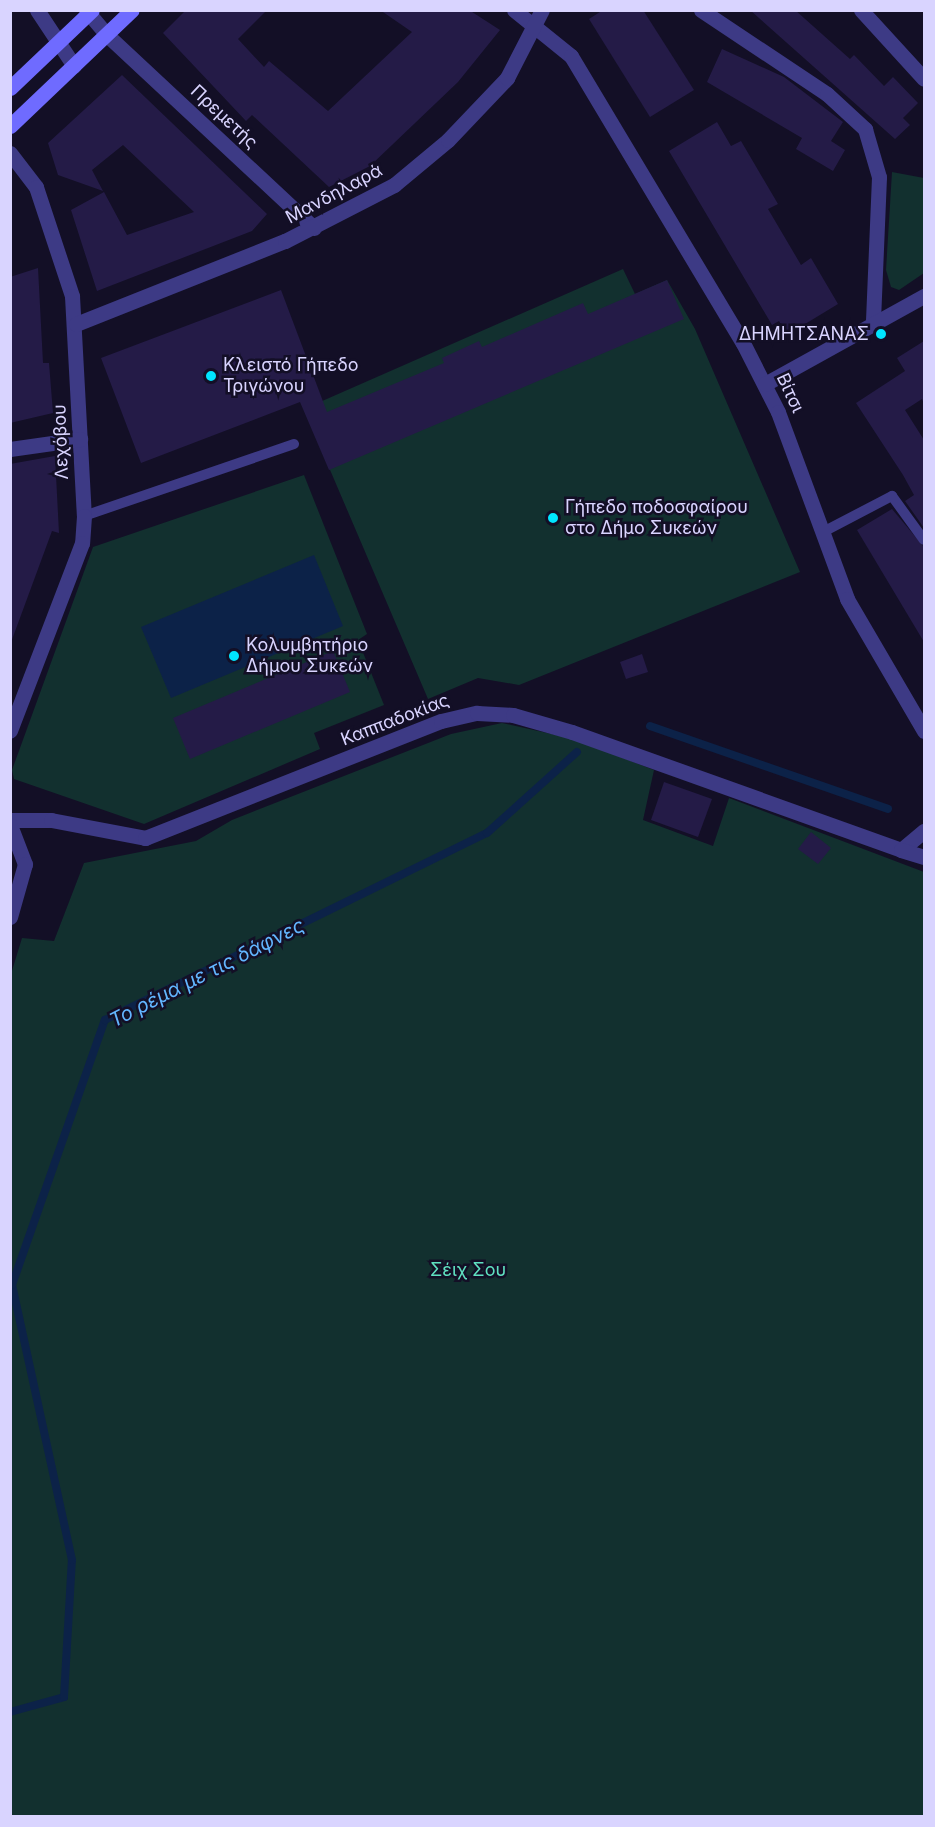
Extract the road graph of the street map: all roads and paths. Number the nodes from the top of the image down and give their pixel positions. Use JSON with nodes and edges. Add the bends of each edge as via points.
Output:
{"nodes":[{"id":1,"x":38,"y":10,"type":"edge"},
{"id":2,"x":132,"y":10,"type":"edge"},
{"id":3,"x":514,"y":10,"type":"edge"},
{"id":4,"x":701,"y":10,"type":"edge"},
{"id":5,"x":861,"y":10,"type":"edge"},
{"id":6,"x":89,"y":12,"type":"edge"},
{"id":7,"x":539,"y":18,"type":"edge"},
{"id":8,"x":107,"y":35,"type":"junction"},
{"id":9,"x":58,"y":43,"type":"junction"},
{"id":10,"x":75,"y":66,"type":"junction"},
{"id":11,"x":924,"y":79,"type":"edge"},
{"id":12,"x":10,"y":88,"type":"edge"},
{"id":13,"x":10,"y":126,"type":"edge"},
{"id":14,"x":10,"y":153,"type":"edge"},
{"id":15,"x":314,"y":228,"type":"junction"},
{"id":16,"x":924,"y":296,"type":"edge"},
{"id":17,"x":873,"y":321,"type":"junction"},
{"id":18,"x":76,"y":324,"type":"junction"},
{"id":19,"x":765,"y":384,"type":"junction"},
{"id":20,"x":80,"y":439,"type":"junction"},
{"id":21,"x":294,"y":444,"type":"dead end"},
{"id":22,"x":10,"y":449,"type":"edge"},
{"id":23,"x":84,"y":516,"type":"junction"},
{"id":24,"x":823,"y":532,"type":"junction"},
{"id":25,"x":924,"y":540,"type":"edge"},
{"id":26,"x":10,"y":731,"type":"edge"},
{"id":27,"x":924,"y":731,"type":"edge"},
{"id":28,"x":10,"y":822,"type":"edge"},
{"id":29,"x":924,"y":831,"type":"edge"},
{"id":30,"x":901,"y":850,"type":"junction"},
{"id":31,"x":924,"y":857,"type":"edge"},
{"id":32,"x":10,"y":917,"type":"edge"}],
"edges":[{"from":1,"to":9,"type":"street"},
{"from":2,"to":8,"type":"main road"},
{"from":3,"to":7,"type":"street","name":"Βίτσι"},
{"from":4,"to":17,"type":"street","via":[[827,94],[865,129],[879,177]]},
{"from":5,"to":11,"type":"street"},
{"from":6,"to":8,"type":"street","name":"Πρεμετής"},
{"from":6,"to":9,"type":"main road"},
{"from":7,"to":15,"type":"street","name":"Μανδηλαρά","via":[[507,78],[435,153],[374,198]]},
{"from":7,"to":19,"type":"street","name":"Βίτσι","via":[[578,65]]},
{"from":8,"to":10,"type":"main road"},
{"from":8,"to":15,"type":"street","name":"Πρεμετής"},
{"from":9,"to":10,"type":"street"},
{"from":9,"to":12,"type":"main road"},
{"from":10,"to":13,"type":"main road"},
{"from":14,"to":18,"type":"street","name":"Λεχόβου","via":[[29,175],[43,205]]},
{"from":15,"to":18,"type":"street","name":"Μανδηλαρά"},
{"from":16,"to":17,"type":"street"},
{"from":17,"to":19,"type":"street"},
{"from":18,"to":20,"type":"street","name":"Λεχόβου"},
{"from":19,"to":24,"type":"street","name":"Βίτσι"},
{"from":20,"to":22,"type":"street"},
{"from":20,"to":23,"type":"street","name":"Λεχόβου"},
{"from":21,"to":23,"type":"lane"},
{"from":23,"to":26,"type":"street","name":"Λεχόβου","via":[[82,543]]},
{"from":24,"to":25,"type":"lane","via":[[892,496]]},
{"from":24,"to":27,"type":"street","name":"Βίτσι","via":[[863,630]]},
{"from":28,"to":30,"type":"street","name":"Καππαδοκίας","via":[[51,819],[145,838],[441,721],[496,713],[572,732]]},
{"from":28,"to":32,"type":"street","via":[[25,856]]},
{"from":29,"to":30,"type":"street"},
{"from":30,"to":31,"type":"street","name":"Καππαδοκίας"}]}
